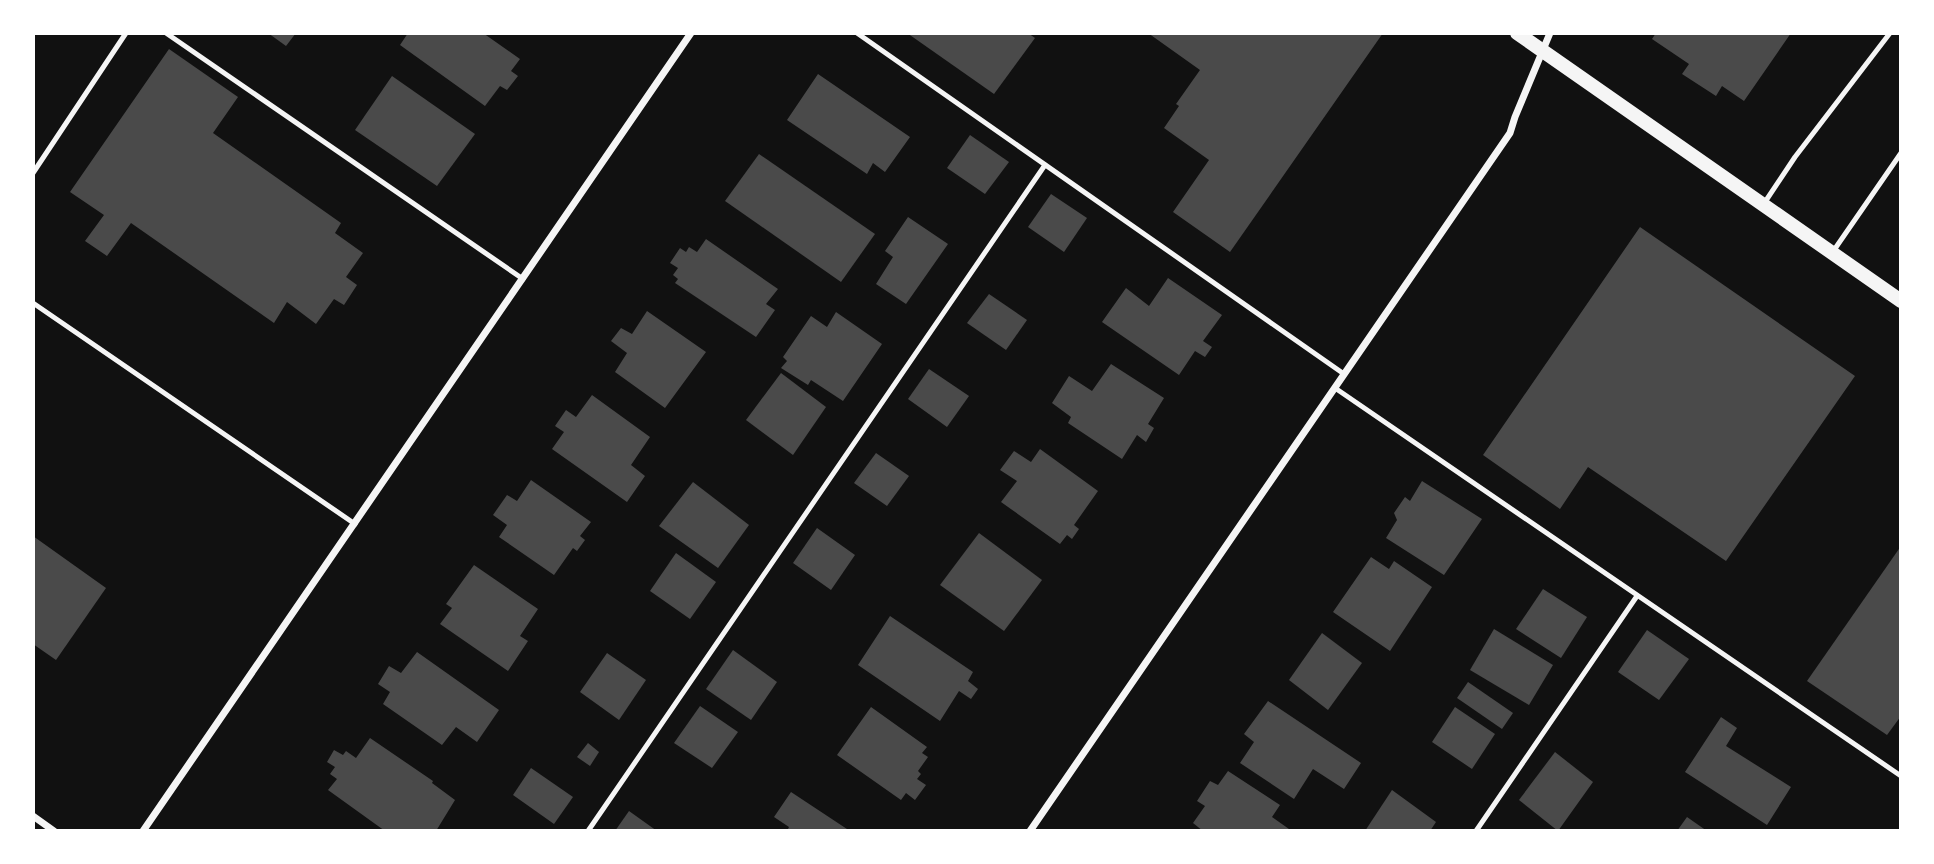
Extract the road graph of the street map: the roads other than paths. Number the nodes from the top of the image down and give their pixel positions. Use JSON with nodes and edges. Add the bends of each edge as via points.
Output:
{"nodes":[{"id":1,"x":126,"y":33,"type":"edge"},
{"id":2,"x":166,"y":33,"type":"edge"},
{"id":3,"x":691,"y":33,"type":"edge"},
{"id":4,"x":857,"y":33,"type":"edge"},
{"id":5,"x":1517,"y":33,"type":"edge"},
{"id":6,"x":1550,"y":33,"type":"edge"},
{"id":7,"x":1890,"y":33,"type":"edge"},
{"id":8,"x":1542,"y":51,"type":"junction"},
{"id":9,"x":1901,"y":153,"type":"edge"},
{"id":10,"x":1045,"y":165,"type":"junction"},
{"id":11,"x":33,"y":173,"type":"edge"},
{"id":12,"x":1763,"y":205,"type":"junction"},
{"id":13,"x":1832,"y":253,"type":"junction"},
{"id":14,"x":523,"y":279,"type":"junction"},
{"id":15,"x":1901,"y":300,"type":"edge"},
{"id":16,"x":33,"y":303,"type":"edge"},
{"id":17,"x":1344,"y":374,"type":"junction"},
{"id":18,"x":1335,"y":388,"type":"junction"},
{"id":19,"x":355,"y":524,"type":"junction"},
{"id":20,"x":1637,"y":596,"type":"junction"},
{"id":21,"x":1901,"y":776,"type":"edge"},
{"id":22,"x":33,"y":816,"type":"edge"},
{"id":23,"x":54,"y":831,"type":"edge"},
{"id":24,"x":144,"y":831,"type":"edge"},
{"id":25,"x":588,"y":831,"type":"edge"},
{"id":26,"x":1030,"y":831,"type":"edge"},
{"id":27,"x":1476,"y":831,"type":"edge"}],
"edges":[{"from":1,"to":11,"type":"lane"},
{"from":2,"to":14,"type":"lane"},
{"from":3,"to":14,"type":"street"},
{"from":4,"to":10,"type":"lane"},
{"from":5,"to":8,"type":"main road"},
{"from":6,"to":8,"type":"street"},
{"from":7,"to":12,"type":"lane"},
{"from":8,"to":12,"type":"main road"},
{"from":8,"to":17,"type":"street","via":[[1510,133]]},
{"from":9,"to":13,"type":"lane"},
{"from":10,"to":17,"type":"lane"},
{"from":10,"to":25,"type":"lane"},
{"from":12,"to":13,"type":"main road"},
{"from":13,"to":15,"type":"main road"},
{"from":14,"to":19,"type":"street"},
{"from":16,"to":19,"type":"lane"},
{"from":17,"to":18,"type":"street"},
{"from":18,"to":20,"type":"lane"},
{"from":18,"to":26,"type":"street"},
{"from":19,"to":24,"type":"street"},
{"from":20,"to":21,"type":"lane"},
{"from":20,"to":27,"type":"lane"},
{"from":22,"to":23,"type":"street"}]}
